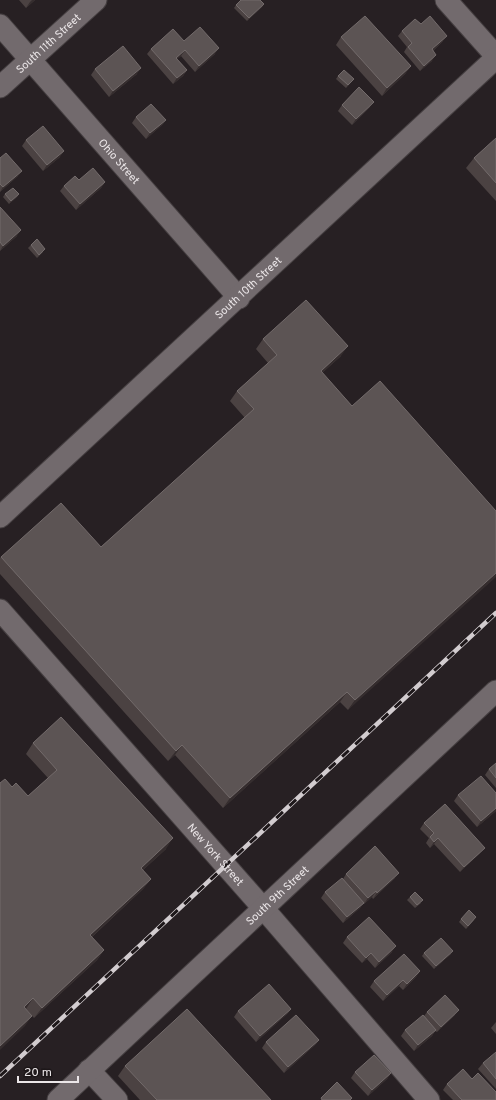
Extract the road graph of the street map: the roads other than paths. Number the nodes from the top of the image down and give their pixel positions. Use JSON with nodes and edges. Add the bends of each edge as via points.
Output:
{"nodes":[{"id":1,"x":96,"y":0,"type":"edge"},
{"id":2,"x":446,"y":0,"type":"edge"},
{"id":3,"x":0,"y":25,"type":"edge"},
{"id":4,"x":496,"y":57,"type":"edge"},
{"id":5,"x":30,"y":59,"type":"junction"},
{"id":6,"x":0,"y":87,"type":"edge"},
{"id":7,"x":239,"y":298,"type":"junction"},
{"id":8,"x":0,"y":517,"type":"edge"},
{"id":9,"x":0,"y":610,"type":"edge"},
{"id":10,"x":496,"y":691,"type":"edge"},
{"id":11,"x":263,"y":908,"type":"junction"},
{"id":12,"x":89,"y":1070,"type":"junction"},
{"id":13,"x":58,"y":1100,"type":"edge"},
{"id":14,"x":117,"y":1100,"type":"edge"},
{"id":15,"x":429,"y":1100,"type":"edge"}],
"edges":[{"from":1,"to":5,"type":"street","name":"South 11th Street"},
{"from":2,"to":4,"type":"street"},
{"from":3,"to":5,"type":"street","name":"Ohio Street"},
{"from":4,"to":7,"type":"street","name":"South 10th Street"},
{"from":5,"to":6,"type":"street","name":"South 11th Street"},
{"from":5,"to":7,"type":"street","name":"Ohio Street"},
{"from":7,"to":8,"type":"street","name":"South 10th Street"},
{"from":9,"to":11,"type":"street","name":"New York Street"},
{"from":10,"to":11,"type":"street","name":"South 9th Street"},
{"from":11,"to":12,"type":"street","name":"South 9th Street"},
{"from":11,"to":15,"type":"street","name":"New York Street"},
{"from":12,"to":13,"type":"street","name":"South 9th Street"},
{"from":12,"to":14,"type":"street"}]}
